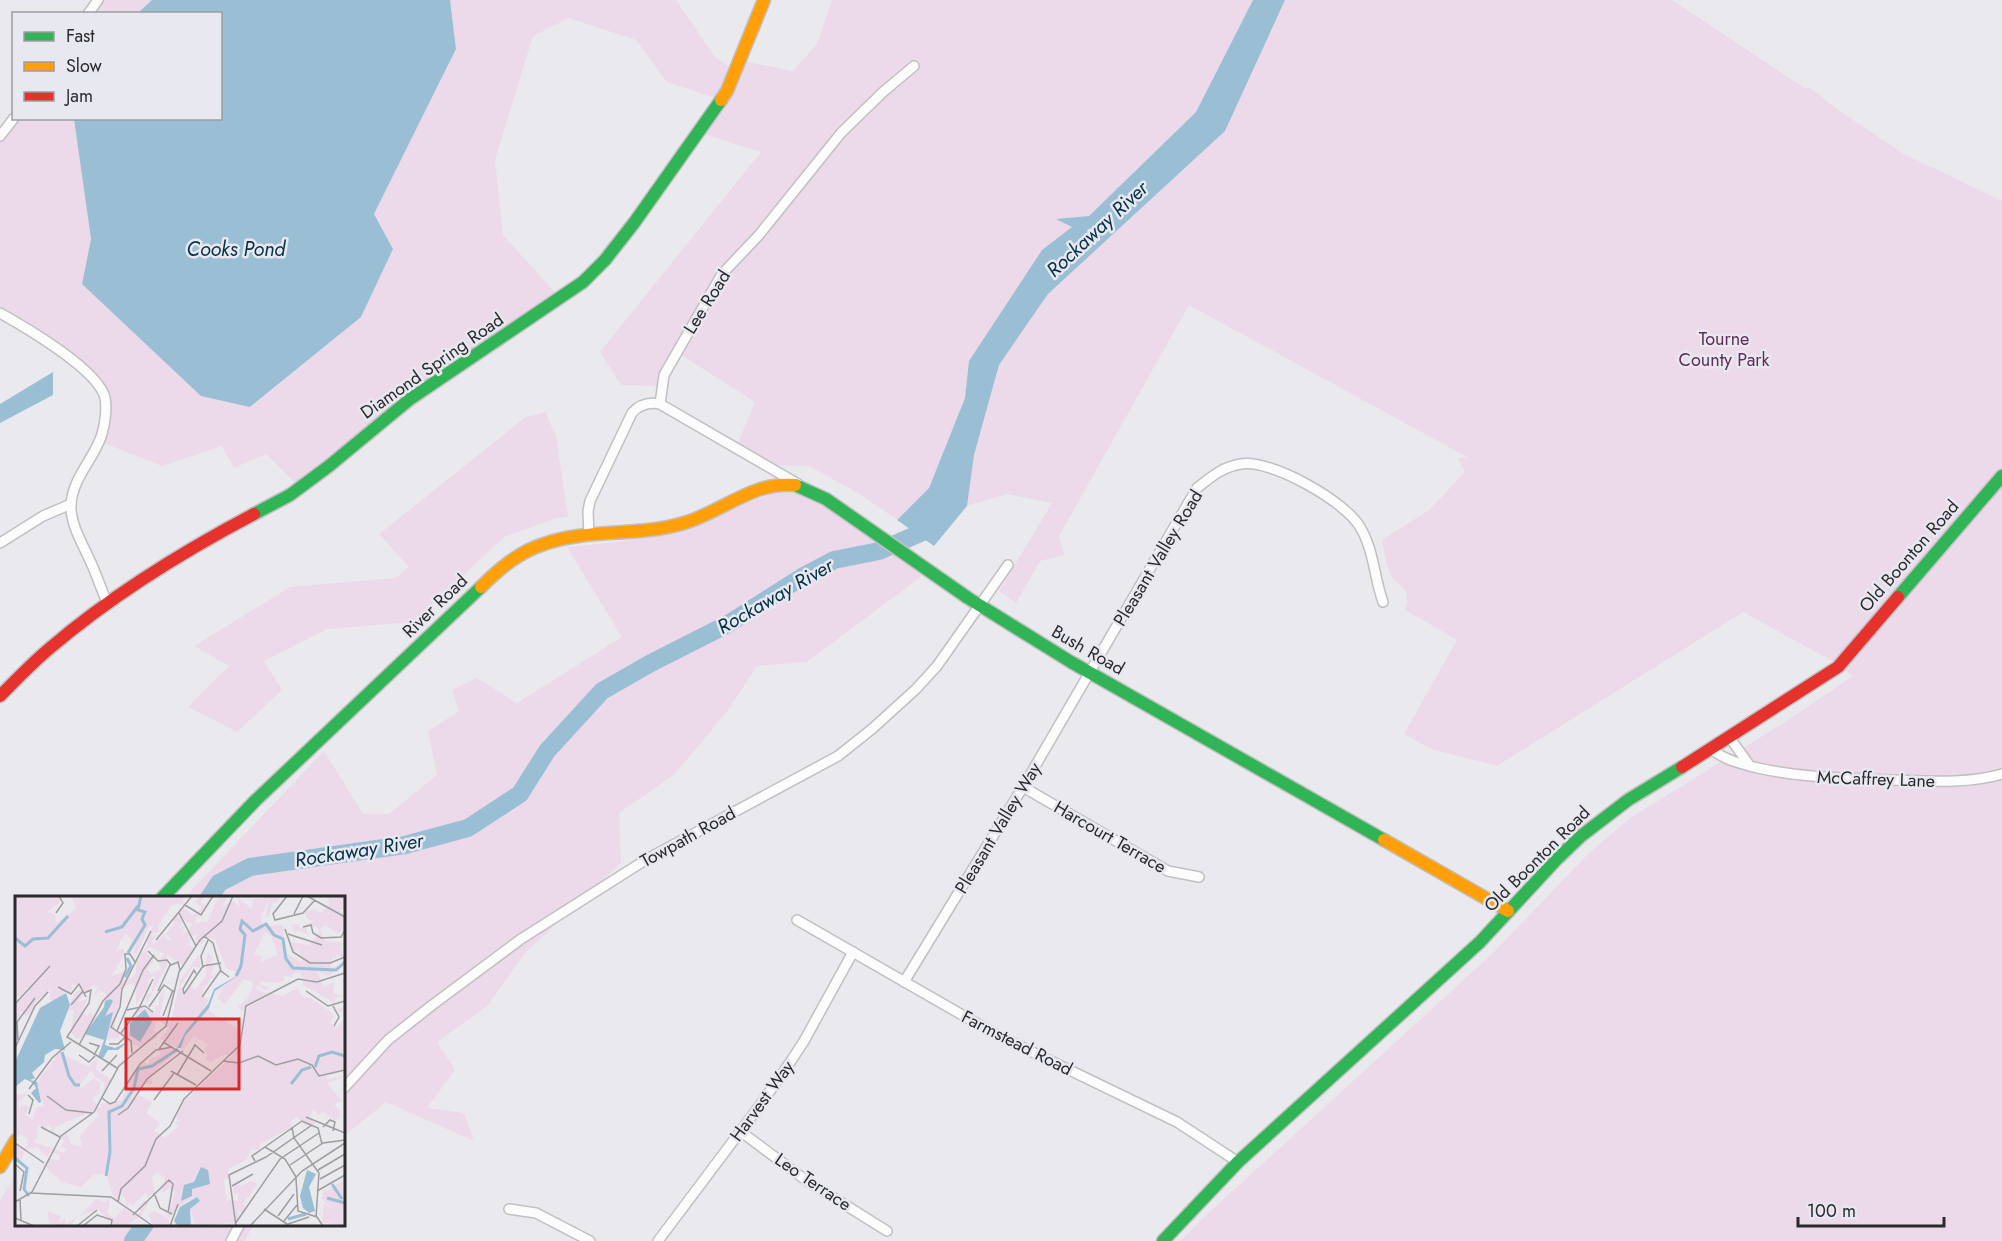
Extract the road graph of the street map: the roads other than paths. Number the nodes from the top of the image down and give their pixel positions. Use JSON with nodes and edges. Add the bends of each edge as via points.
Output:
{"nodes":[{"id":1,"x":764,"y":0,"type":"edge"},
{"id":2,"x":914,"y":66,"type":"dead end"},
{"id":3,"x":12,"y":120,"type":"edge"},
{"id":4,"x":0,"y":136,"type":"edge"},
{"id":5,"x":0,"y":313,"type":"edge"},
{"id":6,"x":660,"y":404,"type":"junction"},
{"id":7,"x":2002,"y":476,"type":"edge"},
{"id":8,"x":808,"y":489,"type":"junction"},
{"id":9,"x":71,"y":504,"type":"junction"},
{"id":10,"x":589,"y":536,"type":"junction"},
{"id":11,"x":0,"y":543,"type":"edge"},
{"id":12,"x":1008,"y":565,"type":"dead end"},
{"id":13,"x":1383,"y":602,"type":"dead end"},
{"id":14,"x":107,"y":603,"type":"junction"},
{"id":15,"x":980,"y":606,"type":"junction"},
{"id":16,"x":1089,"y":672,"type":"junction"},
{"id":17,"x":0,"y":696,"type":"edge"},
{"id":18,"x":1730,"y":738,"type":"junction"},
{"id":19,"x":1711,"y":749,"type":"junction"},
{"id":20,"x":1750,"y":766,"type":"junction"},
{"id":21,"x":2002,"y":774,"type":"edge"},
{"id":22,"x":1023,"y":787,"type":"junction"},
{"id":23,"x":1199,"y":877,"type":"dead end"},
{"id":24,"x":163,"y":896,"type":"edge"},
{"id":25,"x":1508,"y":911,"type":"junction"},
{"id":26,"x":797,"y":920,"type":"dead end"},
{"id":27,"x":853,"y":952,"type":"junction"},
{"id":28,"x":904,"y":982,"type":"junction"},
{"id":29,"x":345,"y":1087,"type":"edge"},
{"id":30,"x":740,"y":1131,"type":"junction"},
{"id":31,"x":15,"y":1142,"type":"edge"},
{"id":32,"x":1238,"y":1162,"type":"junction"},
{"id":33,"x":0,"y":1167,"type":"edge"},
{"id":34,"x":509,"y":1209,"type":"dead end"},
{"id":35,"x":239,"y":1226,"type":"edge"},
{"id":36,"x":887,"y":1231,"type":"dead end"},
{"id":37,"x":231,"y":1241,"type":"edge"},
{"id":38,"x":590,"y":1241,"type":"edge"},
{"id":39,"x":658,"y":1241,"type":"edge"},
{"id":40,"x":1163,"y":1241,"type":"edge"}],
"edges":[{"from":1,"to":14,"type":"street","name":"Diamond Spring Road","via":[[727,92],[634,223],[583,282],[410,399],[290,495],[193,546]]},
{"from":2,"to":6,"type":"street","name":"Lee Road","via":[[841,133],[765,228],[722,274],[664,375]]},
{"from":3,"to":4,"type":"street"},
{"from":5,"to":9,"type":"street","via":[[85,370],[105,398],[102,434]]},
{"from":6,"to":8,"type":"street","name":"Bush Road"},
{"from":6,"to":10,"type":"street","via":[[637,407],[632,413],[590,501]]},
{"from":7,"to":18,"type":"street","name":"Old Boonton Road","via":[[1838,667]]},
{"from":8,"to":10,"type":"street","name":"River Road","via":[[785,484],[764,488],[674,527]]},
{"from":8,"to":15,"type":"street","name":"Bush Road"},
{"from":9,"to":11,"type":"street"},
{"from":9,"to":14,"type":"street","via":[[73,521]]},
{"from":10,"to":24,"type":"street","name":"River Road","via":[[526,550],[497,571],[257,799]]},
{"from":12,"to":15,"type":"street","name":"Towpath Road"},
{"from":13,"to":16,"type":"street","name":"Pleasant Valley Road","via":[[1368,543],[1347,510],[1280,470],[1243,463],[1222,468],[1197,488]]},
{"from":14,"to":17,"type":"street","name":"Diamond Spring Road","via":[[48,649]]},
{"from":15,"to":16,"type":"street","name":"Bush Road"},
{"from":15,"to":29,"type":"street","name":"Towpath Road","via":[[916,689],[838,756],[647,859],[521,939],[388,1040]]},
{"from":16,"to":22,"type":"street","name":"Pleasant Valley Way"},
{"from":16,"to":25,"type":"street","name":"Bush Road"},
{"from":18,"to":19,"type":"street","name":"Old Boonton Road"},
{"from":18,"to":20,"type":"street"},
{"from":19,"to":20,"type":"street","name":"McCaffrey Lane","via":[[1721,757]]},
{"from":19,"to":25,"type":"street","name":"Old Boonton Road","via":[[1601,819]]},
{"from":20,"to":21,"type":"street","name":"McCaffrey Lane","via":[[1790,775],[1907,782],[1975,780]]},
{"from":22,"to":23,"type":"street","name":"Harcourt Terrace","via":[[1168,871]]},
{"from":22,"to":28,"type":"street","name":"Pleasant Valley Way"},
{"from":25,"to":32,"type":"street","name":"Old Boonton Road","via":[[1480,942]]},
{"from":26,"to":27,"type":"street","name":"Farmstead Road"},
{"from":27,"to":28,"type":"street","name":"Farmstead Road"},
{"from":27,"to":30,"type":"street","name":"Harvest Way","via":[[804,1041]]},
{"from":28,"to":32,"type":"street","name":"Farmstead Road","via":[[1038,1056],[1177,1122]]},
{"from":30,"to":36,"type":"street","name":"Leo Terrace","via":[[807,1181]]},
{"from":30,"to":39,"type":"street","name":"Harvest Way"},
{"from":31,"to":33,"type":"street"},
{"from":32,"to":40,"type":"street","name":"Old Boonton Road"},
{"from":34,"to":38,"type":"street","via":[[536,1213]]},
{"from":35,"to":37,"type":"street"}]}
